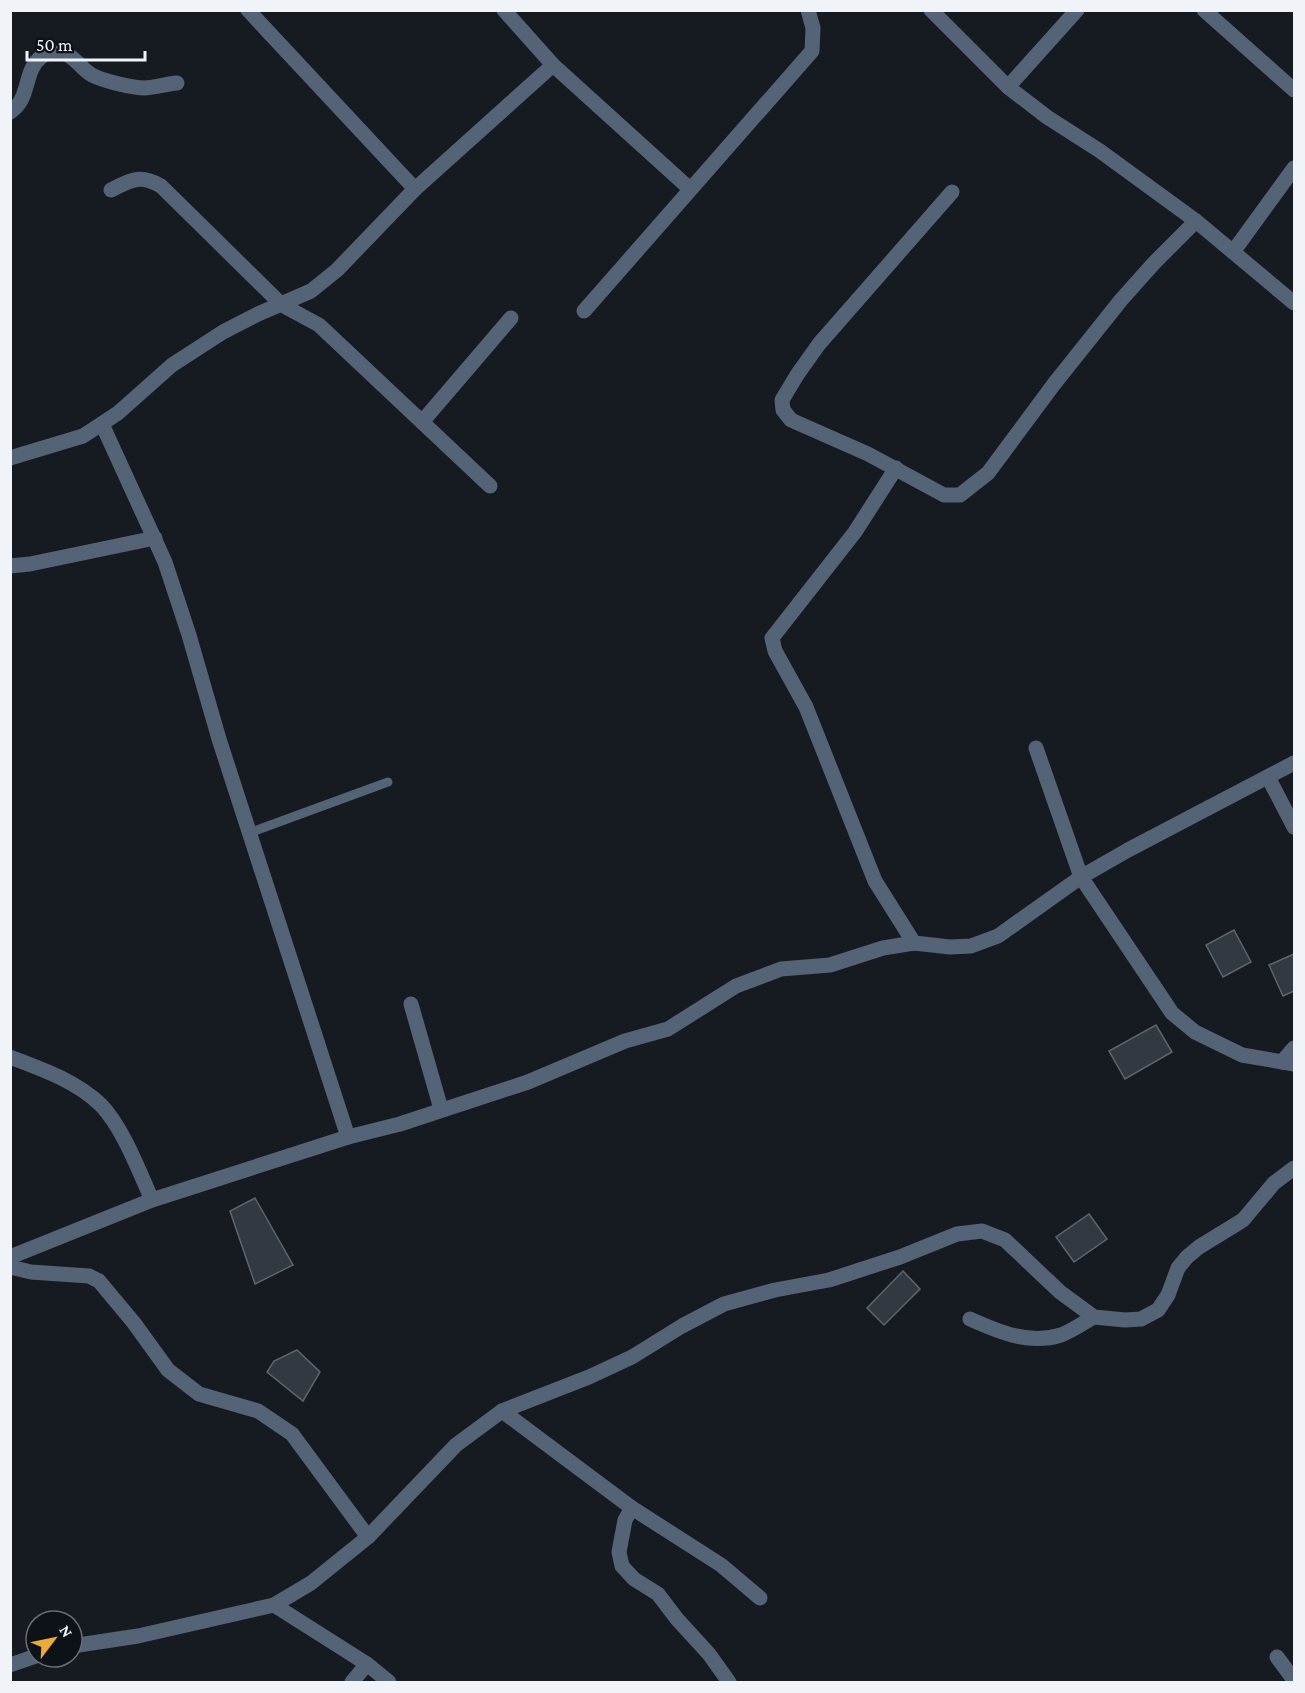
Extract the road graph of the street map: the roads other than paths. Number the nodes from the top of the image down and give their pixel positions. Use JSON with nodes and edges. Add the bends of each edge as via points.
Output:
{"nodes":[{"id":1,"x":248,"y":10,"type":"edge"},
{"id":2,"x":504,"y":10,"type":"edge"},
{"id":3,"x":808,"y":10,"type":"edge"},
{"id":4,"x":931,"y":10,"type":"edge"},
{"id":5,"x":1077,"y":10,"type":"edge"},
{"id":6,"x":1204,"y":10,"type":"edge"},
{"id":7,"x":553,"y":65,"type":"junction"},
{"id":8,"x":177,"y":83,"type":"dead end"},
{"id":9,"x":1008,"y":87,"type":"junction"},
{"id":10,"x":1294,"y":90,"type":"edge"},
{"id":11,"x":10,"y":112,"type":"edge"},
{"id":12,"x":1294,"y":168,"type":"edge"},
{"id":13,"x":415,"y":189,"type":"junction"},
{"id":14,"x":690,"y":189,"type":"junction"},
{"id":15,"x":111,"y":190,"type":"dead end"},
{"id":16,"x":952,"y":192,"type":"dead end"},
{"id":17,"x":1196,"y":221,"type":"junction"},
{"id":18,"x":1233,"y":252,"type":"junction"},
{"id":19,"x":1294,"y":303,"type":"edge"},
{"id":20,"x":282,"y":305,"type":"junction"},
{"id":21,"x":584,"y":311,"type":"dead end"},
{"id":22,"x":511,"y":318,"type":"dead end"},
{"id":23,"x":422,"y":422,"type":"junction"},
{"id":24,"x":102,"y":424,"type":"junction"},
{"id":25,"x":10,"y":458,"type":"edge"},
{"id":26,"x":896,"y":468,"type":"junction"},
{"id":27,"x":490,"y":486,"type":"dead end"},
{"id":28,"x":155,"y":538,"type":"junction"},
{"id":29,"x":10,"y":566,"type":"edge"},
{"id":30,"x":1036,"y":748,"type":"dead end"},
{"id":31,"x":1294,"y":763,"type":"edge"},
{"id":32,"x":1269,"y":777,"type":"junction"},
{"id":33,"x":388,"y":782,"type":"dead end"},
{"id":34,"x":1294,"y":827,"type":"edge"},
{"id":35,"x":249,"y":833,"type":"junction"},
{"id":36,"x":1082,"y":877,"type":"junction"},
{"id":37,"x":914,"y":943,"type":"junction"},
{"id":38,"x":411,"y":1004,"type":"dead end"},
{"id":39,"x":1294,"y":1048,"type":"edge"},
{"id":40,"x":10,"y":1057,"type":"edge"},
{"id":41,"x":1288,"y":1063,"type":"edge"},
{"id":42,"x":441,"y":1109,"type":"junction"},
{"id":43,"x":348,"y":1137,"type":"junction"},
{"id":44,"x":1294,"y":1168,"type":"edge"},
{"id":45,"x":152,"y":1200,"type":"junction"},
{"id":46,"x":10,"y":1257,"type":"edge"},
{"id":47,"x":10,"y":1267,"type":"edge"},
{"id":48,"x":1094,"y":1317,"type":"junction"},
{"id":49,"x":970,"y":1319,"type":"dead end"},
{"id":50,"x":502,"y":1411,"type":"junction"},
{"id":51,"x":632,"y":1508,"type":"junction"},
{"id":52,"x":368,"y":1537,"type":"junction"},
{"id":53,"x":760,"y":1598,"type":"dead end"},
{"id":54,"x":274,"y":1605,"type":"junction"},
{"id":55,"x":84,"y":1644,"type":"edge"},
{"id":56,"x":1277,"y":1657,"type":"dead end"},
{"id":57,"x":367,"y":1664,"type":"junction"},
{"id":58,"x":1294,"y":1680,"type":"edge"},
{"id":59,"x":352,"y":1683,"type":"edge"},
{"id":60,"x":389,"y":1683,"type":"edge"},
{"id":61,"x":729,"y":1683,"type":"edge"}],
"edges":[{"from":1,"to":13,"type":"street"},
{"from":2,"to":7,"type":"street"},
{"from":3,"to":14,"type":"street","via":[[813,28],[812,51]]},
{"from":4,"to":9,"type":"street"},
{"from":5,"to":9,"type":"street"},
{"from":6,"to":10,"type":"street"},
{"from":7,"to":13,"type":"street"},
{"from":7,"to":14,"type":"street"},
{"from":8,"to":11,"type":"street","via":[[144,88],[113,82],[93,76],[70,55],[51,53],[32,69],[19,106]]},
{"from":9,"to":17,"type":"street"},
{"from":12,"to":18,"type":"street"},
{"from":13,"to":20,"type":"street","via":[[337,270],[311,291]]},
{"from":14,"to":21,"type":"street"},
{"from":15,"to":20,"type":"street","via":[[134,179],[150,180],[161,186]]},
{"from":16,"to":26,"type":"street","via":[[819,344],[782,400],[783,411],[791,420]]},
{"from":17,"to":18,"type":"street"},
{"from":17,"to":26,"type":"street","via":[[1121,300],[988,473],[960,495],[944,495]]},
{"from":18,"to":19,"type":"street"},
{"from":20,"to":23,"type":"street","via":[[319,325]]},
{"from":20,"to":24,"type":"street","via":[[224,332],[172,365]]},
{"from":22,"to":23,"type":"street"},
{"from":23,"to":27,"type":"street"},
{"from":24,"to":25,"type":"street","via":[[83,436]]},
{"from":24,"to":28,"type":"street"},
{"from":26,"to":37,"type":"street","via":[[855,532],[772,638],[775,651],[806,707],[875,881]]},
{"from":28,"to":29,"type":"street"},
{"from":28,"to":35,"type":"street"},
{"from":30,"to":36,"type":"street"},
{"from":31,"to":32,"type":"street"},
{"from":32,"to":34,"type":"street"},
{"from":32,"to":36,"type":"street"},
{"from":33,"to":35,"type":"lane"},
{"from":35,"to":43,"type":"street"},
{"from":36,"to":37,"type":"street","via":[[998,936],[971,946]]},
{"from":36,"to":41,"type":"street","via":[[1172,1013],[1195,1032],[1242,1055]]},
{"from":37,"to":42,"type":"street","via":[[830,964],[781,969],[736,987],[668,1029],[625,1041],[528,1082]]},
{"from":38,"to":42,"type":"street"},
{"from":39,"to":41,"type":"street"},
{"from":40,"to":45,"type":"street","via":[[66,1080],[101,1106],[118,1130]]},
{"from":42,"to":43,"type":"street"},
{"from":43,"to":45,"type":"street"},
{"from":44,"to":48,"type":"street","via":[[1274,1183],[1243,1220],[1187,1257],[1158,1310],[1133,1320]]},
{"from":45,"to":46,"type":"street"},
{"from":47,"to":52,"type":"street","via":[[89,1276],[99,1281],[168,1370],[199,1394],[258,1411],[292,1434]]},
{"from":48,"to":49,"type":"street","via":[[1061,1335],[1029,1339],[1000,1333]]},
{"from":48,"to":50,"type":"street","via":[[1060,1292],[1005,1240],[982,1231],[957,1234],[829,1280],[724,1304],[621,1362]]},
{"from":50,"to":51,"type":"street"},
{"from":50,"to":52,"type":"street","via":[[456,1445]]},
{"from":51,"to":53,"type":"street","via":[[722,1565]]},
{"from":51,"to":61,"type":"street","via":[[625,1520],[619,1552],[622,1566],[634,1580],[658,1594]]},
{"from":52,"to":54,"type":"street","via":[[311,1583]]},
{"from":54,"to":55,"type":"street"},
{"from":54,"to":57,"type":"street"},
{"from":56,"to":58,"type":"street"},
{"from":57,"to":59,"type":"street"},
{"from":57,"to":60,"type":"street"}]}
